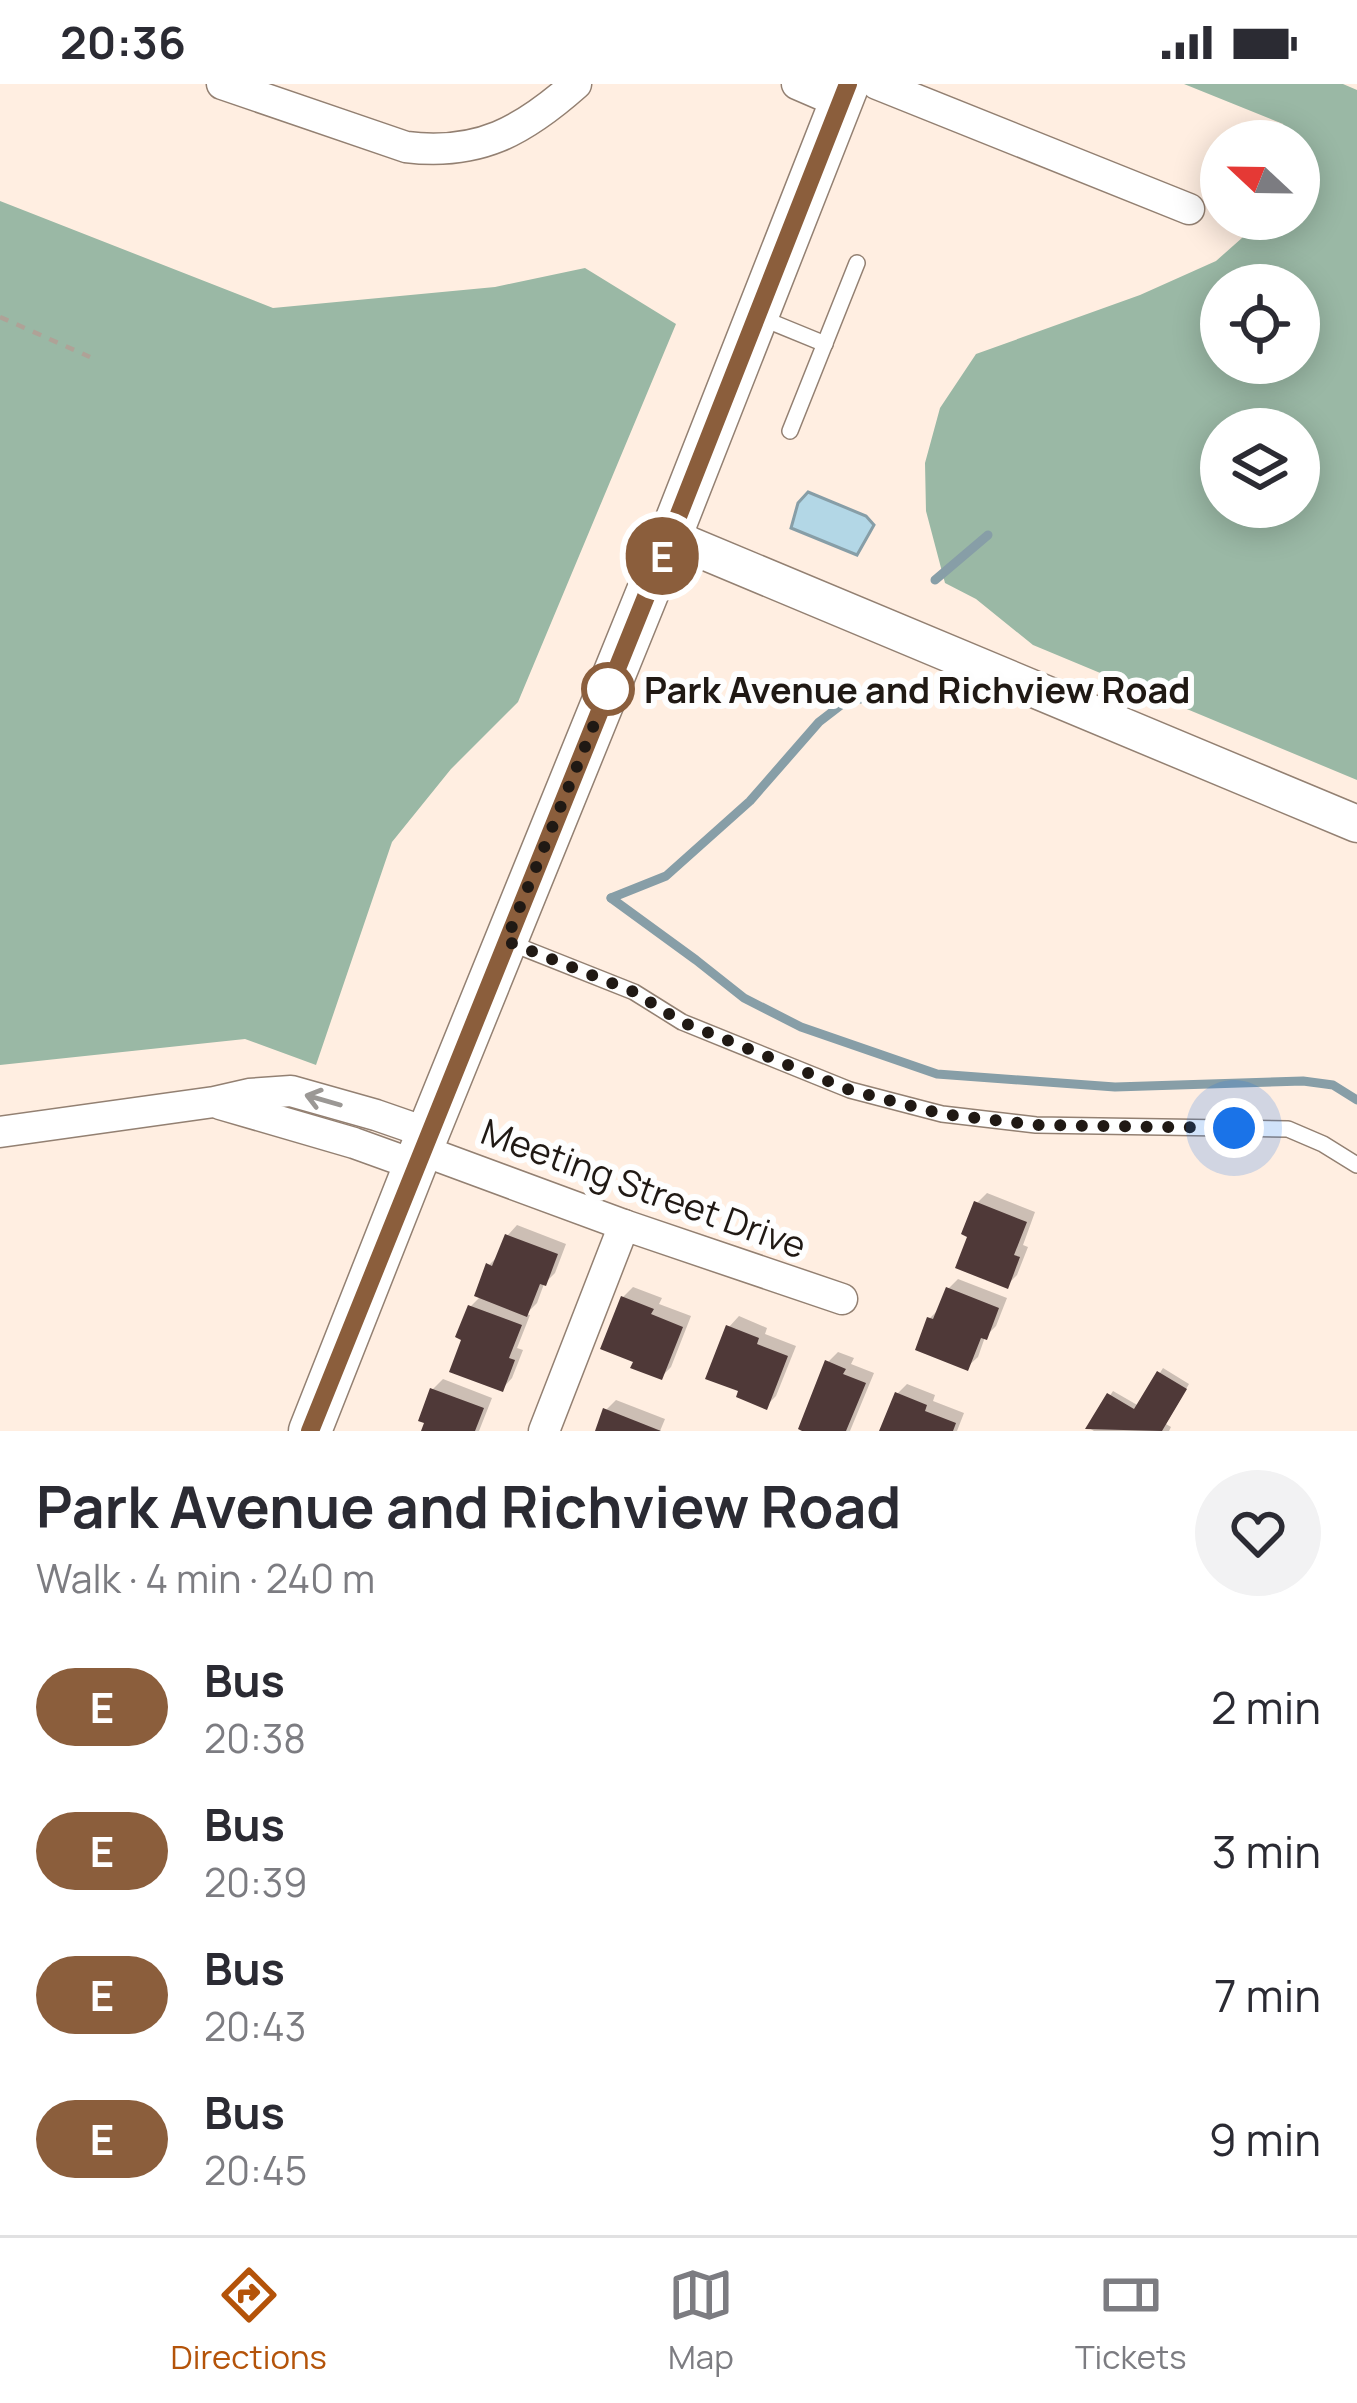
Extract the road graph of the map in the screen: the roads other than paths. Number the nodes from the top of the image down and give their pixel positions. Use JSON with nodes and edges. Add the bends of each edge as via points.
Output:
{"nodes":[{"id":1,"x":222,"y":84,"type":"edge"},
{"id":2,"x":576,"y":84,"type":"edge"},
{"id":3,"x":797,"y":84,"type":"edge"},
{"id":4,"x":856,"y":90,"type":"edge"},
{"id":5,"x":1189,"y":209,"type":"dead end"},
{"id":6,"x":856,"y":263,"type":"dead end"},
{"id":7,"x":756,"y":316,"type":"junction"},
{"id":8,"x":825,"y":344,"type":"junction"},
{"id":9,"x":790,"y":431,"type":"dead end"},
{"id":10,"x":670,"y":537,"type":"junction"},
{"id":11,"x":1357,"y":824,"type":"edge"},
{"id":12,"x":506,"y":941,"type":"junction"},
{"id":13,"x":0,"y":1132,"type":"edge"},
{"id":14,"x":421,"y":1149,"type":"junction"},
{"id":15,"x":1357,"y":1165,"type":"edge"},
{"id":16,"x":624,"y":1225,"type":"junction"},
{"id":17,"x":842,"y":1298,"type":"dead end"},
{"id":18,"x":310,"y":1431,"type":"edge"},
{"id":19,"x":544,"y":1431,"type":"edge"}],
"edges":[{"from":1,"to":2,"type":"street","via":[[432,151],[514,130]]},
{"from":3,"to":4,"type":"street"},
{"from":4,"to":5,"type":"street"},
{"from":4,"to":7,"type":"main road"},
{"from":6,"to":8,"type":"lane"},
{"from":7,"to":8,"type":"lane"},
{"from":7,"to":10,"type":"main road"},
{"from":8,"to":9,"type":"lane"},
{"from":10,"to":11,"type":"street"},
{"from":10,"to":12,"type":"main road"},
{"from":12,"to":14,"type":"main road"},
{"from":12,"to":15,"type":"lane","via":[[850,1090],[942,1114],[1036,1125],[1288,1129]]},
{"from":13,"to":14,"type":"street","name":"Meeting Street Drive","via":[[214,1102],[354,1143]]},
{"from":14,"to":16,"type":"street","name":"Meeting Street Drive"},
{"from":14,"to":18,"type":"main road"},
{"from":16,"to":17,"type":"street","name":"Meeting Street Drive"},
{"from":16,"to":19,"type":"street"}]}
